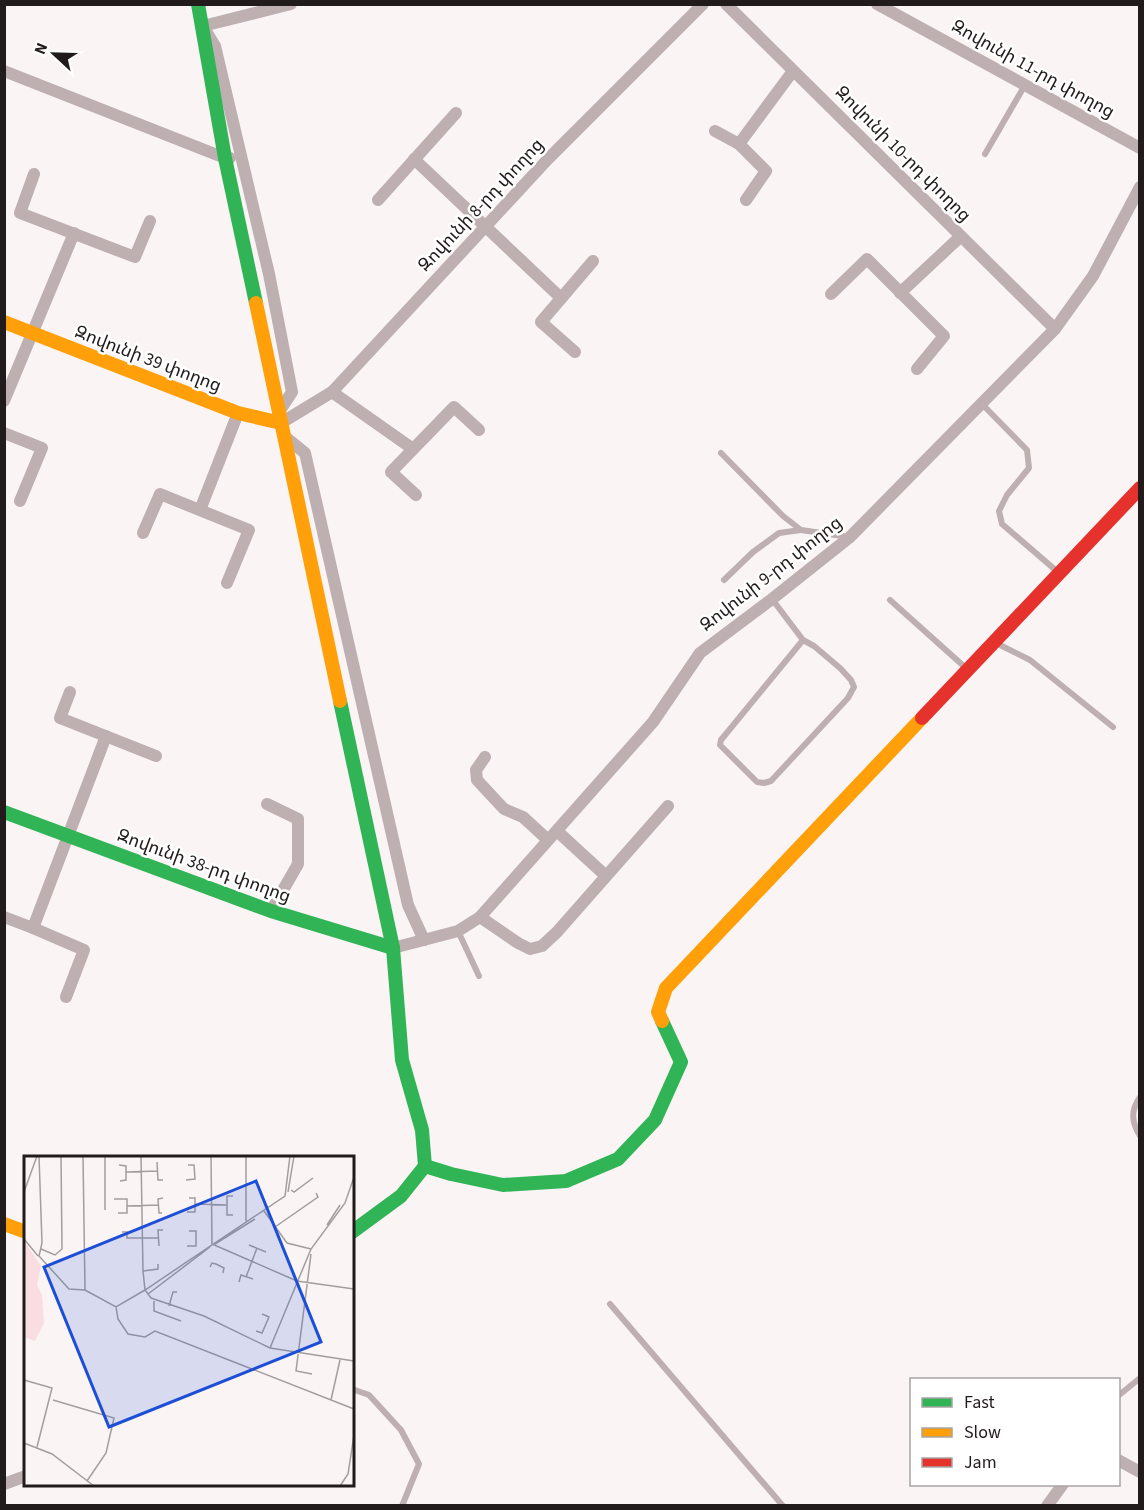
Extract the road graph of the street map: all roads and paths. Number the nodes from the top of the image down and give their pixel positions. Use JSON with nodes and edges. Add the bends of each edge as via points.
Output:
{"nodes":[{"id":1,"x":198,"y":4,"type":"edge"},
{"id":2,"x":291,"y":4,"type":"edge"},
{"id":3,"x":703,"y":4,"type":"edge"},
{"id":4,"x":726,"y":4,"type":"edge"},
{"id":5,"x":877,"y":4,"type":"edge"},
{"id":6,"x":203,"y":26,"type":"junction"},
{"id":7,"x":4,"y":70,"type":"edge"},
{"id":8,"x":793,"y":71,"type":"junction"},
{"id":9,"x":1026,"y":85,"type":"junction"},
{"id":10,"x":456,"y":113,"type":"dead end"},
{"id":11,"x":715,"y":131,"type":"dead end"},
{"id":12,"x":739,"y":144,"type":"junction"},
{"id":13,"x":1140,"y":148,"type":"edge"},
{"id":14,"x":986,"y":154,"type":"dead end"},
{"id":15,"x":225,"y":158,"type":"junction"},
{"id":16,"x":242,"y":158,"type":"junction"},
{"id":17,"x":414,"y":159,"type":"junction"},
{"id":18,"x":34,"y":174,"type":"dead end"},
{"id":19,"x":1140,"y":188,"type":"edge"},
{"id":20,"x":378,"y":200,"type":"dead end"},
{"id":21,"x":746,"y":200,"type":"dead end"},
{"id":22,"x":150,"y":221,"type":"dead end"},
{"id":23,"x":486,"y":226,"type":"junction"},
{"id":24,"x":74,"y":234,"type":"junction"},
{"id":25,"x":960,"y":237,"type":"junction"},
{"id":26,"x":593,"y":261,"type":"dead end"},
{"id":27,"x":900,"y":292,"type":"junction"},
{"id":28,"x":831,"y":294,"type":"dead end"},
{"id":29,"x":561,"y":298,"type":"junction"},
{"id":30,"x":4,"y":322,"type":"edge"},
{"id":31,"x":1055,"y":329,"type":"junction"},
{"id":32,"x":33,"y":333,"type":"junction"},
{"id":33,"x":575,"y":352,"type":"dead end"},
{"id":34,"x":917,"y":369,"type":"dead end"},
{"id":35,"x":332,"y":392,"type":"junction"},
{"id":36,"x":4,"y":401,"type":"edge"},
{"id":37,"x":981,"y":404,"type":"junction"},
{"id":38,"x":238,"y":413,"type":"junction"},
{"id":39,"x":281,"y":424,"type":"junction"},
{"id":40,"x":479,"y":430,"type":"dead end"},
{"id":41,"x":4,"y":433,"type":"edge"},
{"id":42,"x":413,"y":449,"type":"junction"},
{"id":43,"x":722,"y":453,"type":"dead end"},
{"id":44,"x":1140,"y":488,"type":"edge"},
{"id":45,"x":416,"y":495,"type":"dead end"},
{"id":46,"x":20,"y":501,"type":"dead end"},
{"id":47,"x":200,"y":510,"type":"junction"},
{"id":48,"x":801,"y":530,"type":"junction"},
{"id":49,"x":143,"y":533,"type":"dead end"},
{"id":50,"x":850,"y":537,"type":"junction"},
{"id":51,"x":1059,"y":573,"type":"junction"},
{"id":52,"x":724,"y":580,"type":"dead end"},
{"id":53,"x":227,"y":583,"type":"dead end"},
{"id":54,"x":772,"y":599,"type":"junction"},
{"id":55,"x":890,"y":600,"type":"dead end"},
{"id":56,"x":803,"y":640,"type":"junction"},
{"id":57,"x":994,"y":642,"type":"junction"},
{"id":58,"x":968,"y":670,"type":"junction"},
{"id":59,"x":70,"y":692,"type":"dead end"},
{"id":60,"x":1113,"y":727,"type":"dead end"},
{"id":61,"x":106,"y":736,"type":"junction"},
{"id":62,"x":156,"y":756,"type":"dead end"},
{"id":63,"x":485,"y":757,"type":"dead end"},
{"id":64,"x":267,"y":804,"type":"dead end"},
{"id":65,"x":668,"y":806,"type":"dead end"},
{"id":66,"x":4,"y":812,"type":"edge"},
{"id":67,"x":552,"y":836,"type":"junction"},
{"id":68,"x":69,"y":837,"type":"junction"},
{"id":69,"x":606,"y":876,"type":"junction"},
{"id":70,"x":271,"y":910,"type":"junction"},
{"id":71,"x":4,"y":917,"type":"edge"},
{"id":72,"x":480,"y":917,"type":"junction"},
{"id":73,"x":33,"y":928,"type":"junction"},
{"id":74,"x":458,"y":931,"type":"junction"},
{"id":75,"x":424,"y":940,"type":"junction"},
{"id":76,"x":393,"y":948,"type":"junction"},
{"id":77,"x":479,"y":976,"type":"dead end"},
{"id":78,"x":66,"y":997,"type":"dead end"},
{"id":79,"x":1140,"y":1097,"type":"edge"},
{"id":80,"x":1140,"y":1136,"type":"edge"},
{"id":81,"x":425,"y":1166,"type":"junction"},
{"id":82,"x":4,"y":1224,"type":"edge"},
{"id":83,"x":24,"y":1231,"type":"edge"},
{"id":84,"x":354,"y":1231,"type":"edge"},
{"id":85,"x":610,"y":1304,"type":"dead end"},
{"id":86,"x":1140,"y":1378,"type":"edge"},
{"id":87,"x":354,"y":1390,"type":"edge"},
{"id":88,"x":1120,"y":1395,"type":"edge"},
{"id":89,"x":1120,"y":1461,"type":"edge"},
{"id":90,"x":1140,"y":1472,"type":"edge"},
{"id":91,"x":24,"y":1477,"type":"edge"},
{"id":92,"x":4,"y":1484,"type":"edge"},
{"id":93,"x":1062,"y":1486,"type":"edge"},
{"id":94,"x":402,"y":1506,"type":"edge"},
{"id":95,"x":783,"y":1506,"type":"edge"},
{"id":96,"x":1047,"y":1506,"type":"edge"}],
"edges":[{"from":1,"to":6,"type":"street"},
{"from":2,"to":6,"type":"street"},
{"from":3,"to":23,"type":"street","name":"Զովունի 8-րդ փողոց"},
{"from":4,"to":8,"type":"street","name":"Զովունի 10-րդ փողոց"},
{"from":5,"to":9,"type":"street","name":"Զովունի 11-րդ փողոց"},
{"from":6,"to":15,"type":"street"},
{"from":6,"to":16,"type":"street","via":[[215,46]]},
{"from":7,"to":15,"type":"street"},
{"from":8,"to":12,"type":"street"},
{"from":8,"to":25,"type":"street","name":"Զովունի 10-րդ փողոց"},
{"from":9,"to":13,"type":"street","name":"Զովունի 11-րդ փողոց"},
{"from":9,"to":14,"type":"lane"},
{"from":10,"to":17,"type":"street"},
{"from":11,"to":12,"type":"street"},
{"from":12,"to":21,"type":"street","via":[[766,171]]},
{"from":15,"to":16,"type":"street"},
{"from":15,"to":39,"type":"street"},
{"from":16,"to":39,"type":"street","via":[[292,392]]},
{"from":17,"to":20,"type":"street"},
{"from":17,"to":23,"type":"street"},
{"from":18,"to":24,"type":"street","via":[[20,213]]},
{"from":19,"to":31,"type":"street","name":"Զովունի 9-րդ փողոց","via":[[1093,276]]},
{"from":22,"to":24,"type":"street","via":[[135,257]]},
{"from":23,"to":29,"type":"street"},
{"from":23,"to":35,"type":"street","name":"Զովունի 8-րդ փողոց"},
{"from":24,"to":32,"type":"street"},
{"from":25,"to":27,"type":"street"},
{"from":25,"to":31,"type":"street","name":"Զովունի 10-րդ փողոց"},
{"from":26,"to":29,"type":"street"},
{"from":27,"to":28,"type":"street","via":[[867,259]]},
{"from":27,"to":34,"type":"street","via":[[944,336]]},
{"from":29,"to":33,"type":"street","via":[[541,322]]},
{"from":30,"to":32,"type":"street","name":"Զովունի 39 փողոց"},
{"from":31,"to":37,"type":"street","name":"Զովունի 9-րդ փողոց"},
{"from":32,"to":36,"type":"street"},
{"from":32,"to":38,"type":"street","name":"Զովունի 39 փողոց"},
{"from":35,"to":39,"type":"street","name":"Զովունի 8-րդ փողոց"},
{"from":35,"to":42,"type":"street"},
{"from":37,"to":50,"type":"street","name":"Զովունի 9-րդ փողոց"},
{"from":37,"to":51,"type":"lane","via":[[1027,450],[1029,468],[999,511],[1002,524]]},
{"from":38,"to":39,"type":"street","name":"Զովունի 39 փողոց"},
{"from":38,"to":47,"type":"street"},
{"from":39,"to":75,"type":"street","via":[[305,453],[408,905]]},
{"from":39,"to":76,"type":"street"},
{"from":40,"to":42,"type":"street","via":[[454,407]]},
{"from":41,"to":46,"type":"street","via":[[42,448]]},
{"from":42,"to":45,"type":"street","via":[[391,472]]},
{"from":43,"to":48,"type":"lane"},
{"from":44,"to":51,"type":"street"},
{"from":47,"to":49,"type":"street","via":[[160,494]]},
{"from":47,"to":53,"type":"street","via":[[249,530]]},
{"from":48,"to":50,"type":"lane"},
{"from":48,"to":52,"type":"lane","via":[[779,533]]},
{"from":50,"to":54,"type":"street","name":"Զովունի 9-րդ փողոց"},
{"from":51,"to":57,"type":"street"},
{"from":54,"to":56,"type":"lane"},
{"from":54,"to":67,"type":"street","name":"Զովունի 9-րդ փողոց","via":[[700,653],[653,722]]},
{"from":55,"to":58,"type":"lane"},
{"from":56,"to":56,"type":"lane","via":[[840,668],[854,687],[771,781],[757,782],[720,745],[721,740]]},
{"from":57,"to":58,"type":"street"},
{"from":57,"to":60,"type":"lane","via":[[1029,660]]},
{"from":58,"to":81,"type":"street","via":[[666,988],[658,1012],[681,1062],[655,1120],[618,1159],[566,1181],[503,1185]]},
{"from":59,"to":61,"type":"street","via":[[60,718]]},
{"from":61,"to":62,"type":"street"},
{"from":61,"to":68,"type":"street"},
{"from":63,"to":67,"type":"street","via":[[476,770],[477,780],[504,809]]},
{"from":64,"to":70,"type":"street","via":[[297,819],[298,864]]},
{"from":65,"to":69,"type":"street"},
{"from":66,"to":68,"type":"street","name":"Զովունի 38-րդ փողոց"},
{"from":67,"to":69,"type":"street"},
{"from":67,"to":72,"type":"street","name":"Զովունի 9-րդ փողոց"},
{"from":68,"to":70,"type":"street","name":"Զովունի 38-րդ փողոց"},
{"from":68,"to":73,"type":"street"},
{"from":69,"to":72,"type":"street","via":[[542,946],[530,949]]},
{"from":70,"to":76,"type":"street","name":"Զովունի 38-րդ փողոց"},
{"from":71,"to":73,"type":"street"},
{"from":72,"to":74,"type":"street","name":"Զովունի 9-րդ փողոց"},
{"from":73,"to":78,"type":"street","via":[[84,950]]},
{"from":74,"to":75,"type":"street","name":"Զովունի 9-րդ փողոց"},
{"from":74,"to":77,"type":"lane"},
{"from":75,"to":76,"type":"street","name":"Զովունի 9-րդ փողոց"},
{"from":76,"to":81,"type":"street","via":[[402,1060],[422,1130]]},
{"from":79,"to":80,"type":"lane","via":[[1132,1123]]},
{"from":81,"to":84,"type":"street","via":[[401,1196]]},
{"from":82,"to":83,"type":"street"},
{"from":85,"to":95,"type":"lane"},
{"from":86,"to":88,"type":"lane"},
{"from":87,"to":94,"type":"lane","via":[[369,1395],[401,1430],[419,1464]]},
{"from":89,"to":90,"type":"street"},
{"from":91,"to":92,"type":"street"},
{"from":93,"to":96,"type":"street"}]}
